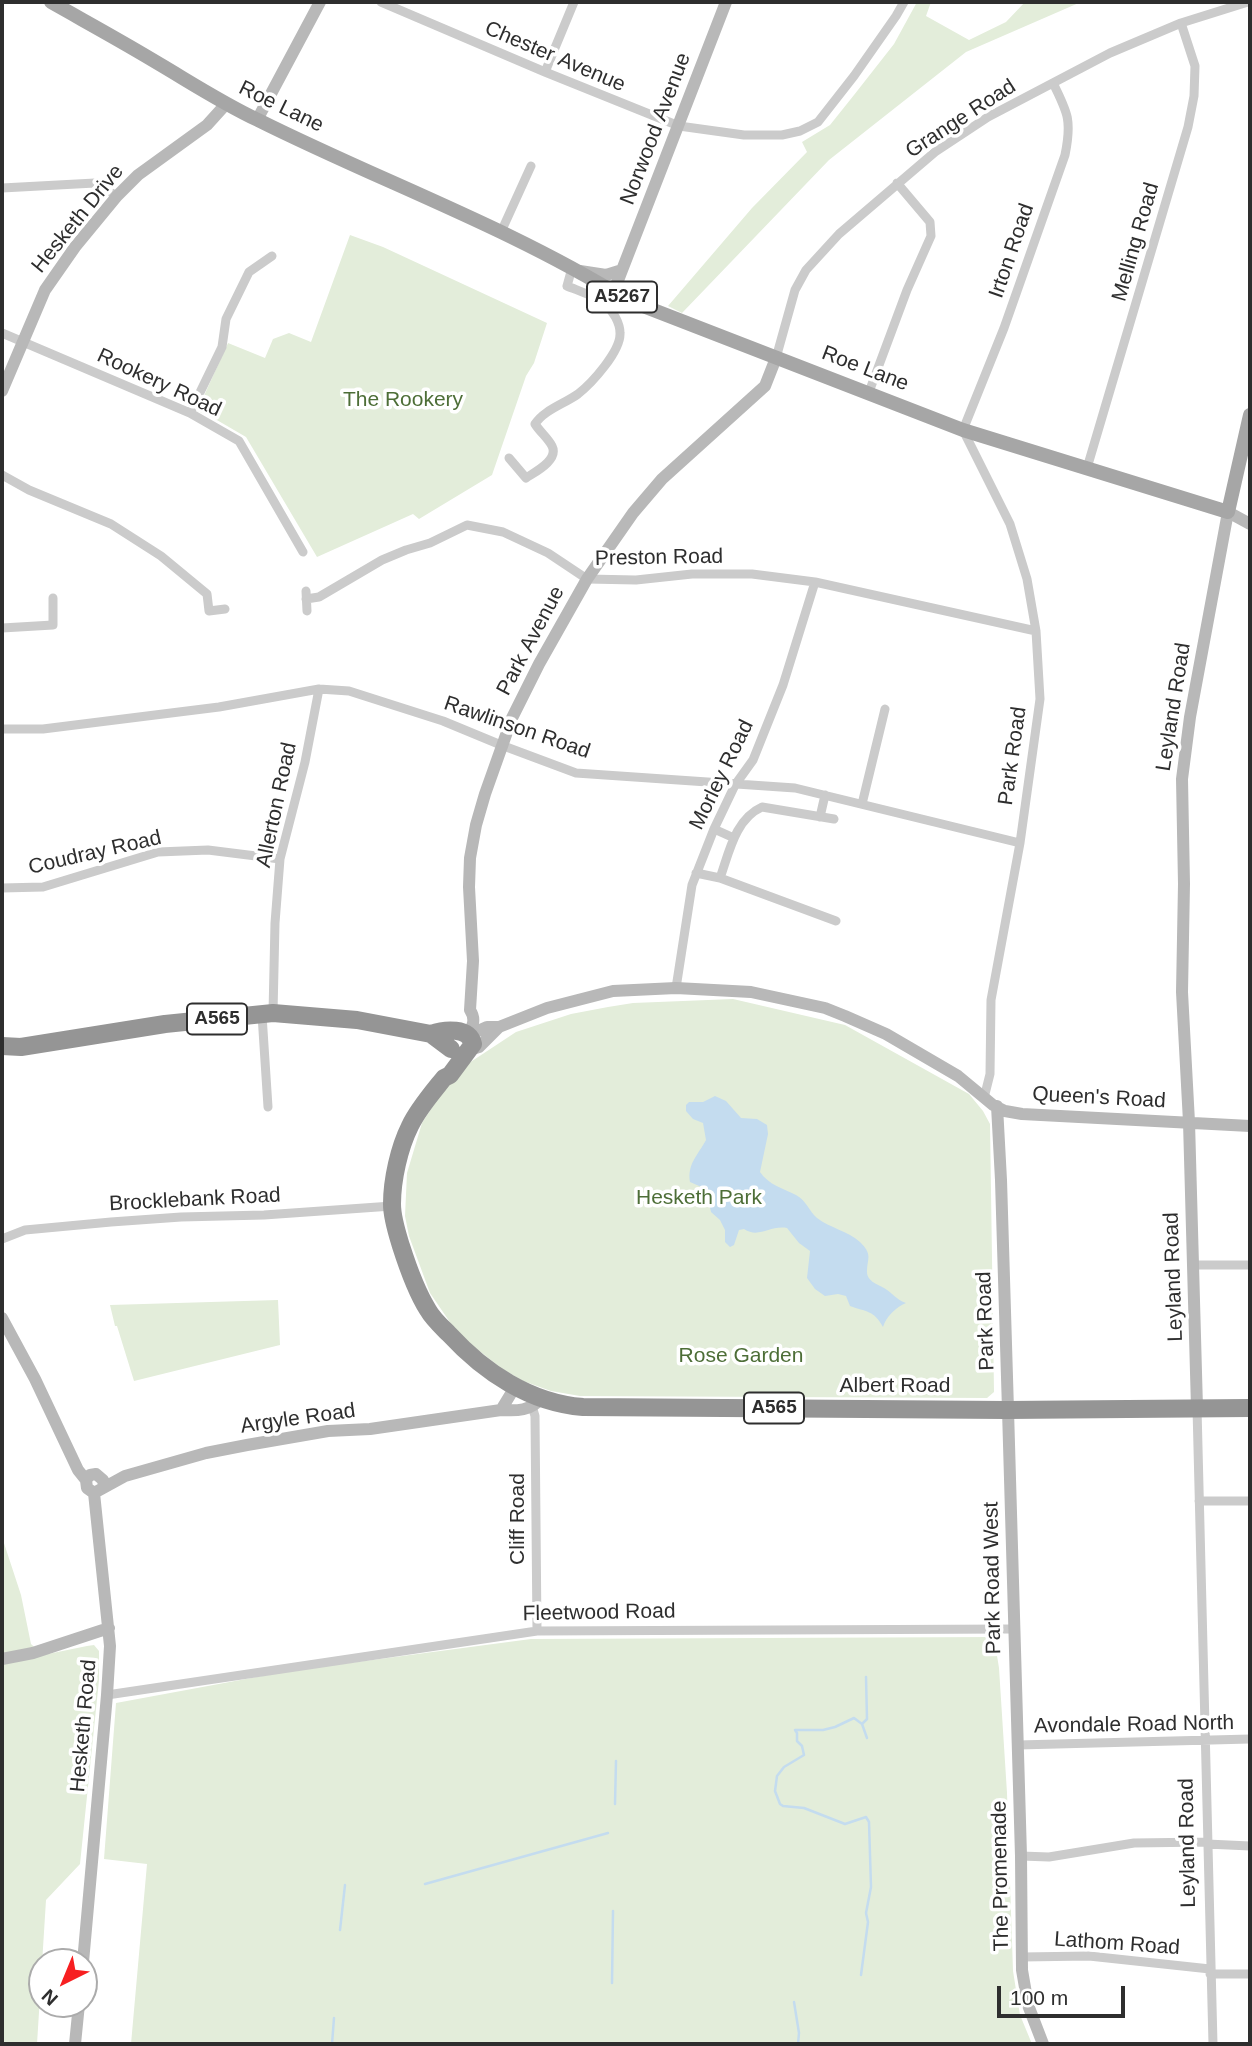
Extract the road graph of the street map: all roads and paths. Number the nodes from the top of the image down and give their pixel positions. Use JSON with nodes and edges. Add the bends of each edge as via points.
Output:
{"nodes":[{"id":1,"x":51,"y":2,"type":"edge"},
{"id":2,"x":320,"y":2,"type":"edge"},
{"id":3,"x":381,"y":2,"type":"edge"},
{"id":4,"x":574,"y":2,"type":"edge"},
{"id":5,"x":726,"y":2,"type":"edge"},
{"id":6,"x":904,"y":2,"type":"edge"},
{"id":7,"x":1248,"y":2,"type":"edge"},
{"id":8,"x":1181,"y":23,"type":"junction"},
{"id":9,"x":545,"y":72,"type":"junction"},
{"id":10,"x":1053,"y":83,"type":"junction"},
{"id":11,"x":226,"y":104,"type":"junction"},
{"id":12,"x":257,"y":120,"type":"junction"},
{"id":13,"x":678,"y":126,"type":"junction"},
{"id":14,"x":531,"y":166,"type":"dead end"},
{"id":15,"x":897,"y":183,"type":"junction"},
{"id":16,"x":2,"y":188,"type":"edge"},
{"id":17,"x":117,"y":196,"type":"junction"},
{"id":18,"x":502,"y":232,"type":"junction"},
{"id":19,"x":272,"y":256,"type":"dead end"},
{"id":20,"x":574,"y":269,"type":"junction"},
{"id":21,"x":622,"y":270,"type":"junction"},
{"id":22,"x":612,"y":291,"type":"junction"},
{"id":23,"x":2,"y":332,"type":"edge"},
{"id":24,"x":23,"y":342,"type":"junction"},
{"id":25,"x":776,"y":358,"type":"junction"},
{"id":26,"x":2,"y":391,"type":"edge"},
{"id":27,"x":869,"y":392,"type":"junction"},
{"id":28,"x":190,"y":413,"type":"junction"},
{"id":29,"x":1250,"y":415,"type":"edge"},
{"id":30,"x":963,"y":430,"type":"junction"},
{"id":31,"x":509,"y":458,"type":"dead end"},
{"id":32,"x":1087,"y":468,"type":"junction"},
{"id":33,"x":2,"y":475,"type":"edge"},
{"id":34,"x":1228,"y":512,"type":"junction"},
{"id":35,"x":1250,"y":524,"type":"edge"},
{"id":36,"x":303,"y":552,"type":"dead end"},
{"id":37,"x":587,"y":579,"type":"junction"},
{"id":38,"x":815,"y":582,"type":"junction"},
{"id":39,"x":53,"y":598,"type":"dead end"},
{"id":40,"x":225,"y":609,"type":"dead end"},
{"id":41,"x":307,"y":611,"type":"dead end"},
{"id":42,"x":2,"y":628,"type":"edge"},
{"id":43,"x":1036,"y":631,"type":"junction"},
{"id":44,"x":319,"y":690,"type":"junction"},
{"id":45,"x":885,"y":709,"type":"dead end"},
{"id":46,"x":2,"y":729,"type":"edge"},
{"id":47,"x":502,"y":746,"type":"junction"},
{"id":48,"x":735,"y":785,"type":"junction"},
{"id":49,"x":825,"y":795,"type":"junction"},
{"id":50,"x":862,"y":804,"type":"junction"},
{"id":51,"x":820,"y":817,"type":"junction"},
{"id":52,"x":834,"y":819,"type":"dead end"},
{"id":53,"x":714,"y":829,"type":"junction"},
{"id":54,"x":734,"y":838,"type":"junction"},
{"id":55,"x":1020,"y":843,"type":"junction"},
{"id":56,"x":280,"y":859,"type":"junction"},
{"id":57,"x":696,"y":873,"type":"junction"},
{"id":58,"x":720,"y":878,"type":"junction"},
{"id":59,"x":2,"y":888,"type":"edge"},
{"id":60,"x":836,"y":921,"type":"dead end"},
{"id":61,"x":676,"y":988,"type":"junction"},
{"id":62,"x":268,"y":1014,"type":"junction"},
{"id":63,"x":461,"y":1042,"type":"junction"},
{"id":64,"x":2,"y":1045,"type":"edge"},
{"id":65,"x":984,"y":1098,"type":"junction"},
{"id":66,"x":997,"y":1106,"type":"junction"},
{"id":67,"x":268,"y":1107,"type":"dead end"},
{"id":68,"x":1189,"y":1122,"type":"junction"},
{"id":69,"x":1250,"y":1126,"type":"edge"},
{"id":70,"x":392,"y":1206,"type":"junction"},
{"id":71,"x":2,"y":1239,"type":"edge"},
{"id":72,"x":1194,"y":1265,"type":"junction"},
{"id":73,"x":1250,"y":1265,"type":"edge"},
{"id":74,"x":2,"y":1318,"type":"edge"},
{"id":75,"x":515,"y":1387,"type":"junction"},
{"id":76,"x":536,"y":1402,"type":"junction"},
{"id":77,"x":1197,"y":1408,"type":"junction"},
{"id":78,"x":1250,"y":1408,"type":"edge"},
{"id":79,"x":501,"y":1410,"type":"junction"},
{"id":80,"x":1008,"y":1410,"type":"junction"},
{"id":81,"x":99,"y":1489,"type":"junction"},
{"id":82,"x":1199,"y":1501,"type":"junction"},
{"id":83,"x":1250,"y":1501,"type":"edge"},
{"id":84,"x":109,"y":1628,"type":"junction"},
{"id":85,"x":1013,"y":1629,"type":"junction"},
{"id":86,"x":537,"y":1631,"type":"junction"},
{"id":87,"x":2,"y":1660,"type":"edge"},
{"id":88,"x":107,"y":1695,"type":"junction"},
{"id":89,"x":1250,"y":1740,"type":"edge"},
{"id":90,"x":1206,"y":1741,"type":"junction"},
{"id":91,"x":1018,"y":1745,"type":"junction"},
{"id":92,"x":1207,"y":1843,"type":"junction"},
{"id":93,"x":1250,"y":1846,"type":"edge"},
{"id":94,"x":1021,"y":1856,"type":"junction"},
{"id":95,"x":84,"y":1948,"type":"edge"},
{"id":96,"x":1022,"y":1957,"type":"junction"},
{"id":97,"x":1210,"y":1972,"type":"junction"},
{"id":98,"x":1250,"y":1975,"type":"edge"},
{"id":99,"x":78,"y":2018,"type":"edge"},
{"id":100,"x":75,"y":2044,"type":"edge"},
{"id":101,"x":1043,"y":2044,"type":"edge"},
{"id":102,"x":1213,"y":2044,"type":"edge"}],
"edges":[{"from":1,"to":11,"type":"main road","name":"Roe Lane","number":"A5267"},
{"from":2,"to":12,"type":"street"},
{"from":3,"to":9,"type":"street","name":"Chester Avenue"},
{"from":4,"to":9,"type":"street"},
{"from":5,"to":13,"type":"street","name":"Norwood Avenue"},
{"from":6,"to":13,"type":"street","name":"Chester Avenue","via":[[818,122],[782,135]]},
{"from":7,"to":8,"type":"street","name":"Grange Road"},
{"from":8,"to":10,"type":"street","name":"Grange Road"},
{"from":8,"to":32,"type":"street","name":"Melling Road","via":[[1195,66],[1188,127]]},
{"from":9,"to":13,"type":"street","name":"Chester Avenue"},
{"from":10,"to":15,"type":"street","name":"Grange Road","via":[[988,117]]},
{"from":10,"to":30,"type":"street","name":"Irton Road","via":[[1067,113],[1065,155]]},
{"from":11,"to":12,"type":"main road","name":"Roe Lane","number":"A5267"},
{"from":11,"to":17,"type":"street","name":"Hesketh Drive"},
{"from":12,"to":18,"type":"main road","name":"Roe Lane","number":"A5267"},
{"from":13,"to":21,"type":"street","name":"Norwood Avenue"},
{"from":14,"to":18,"type":"street"},
{"from":15,"to":25,"type":"street","name":"Grange Road","via":[[806,270],[795,290]]},
{"from":15,"to":27,"type":"street","via":[[930,222],[931,236]]},
{"from":16,"to":17,"type":"street","via":[[95,183]]},
{"from":17,"to":24,"type":"street","name":"Hesketh Drive","via":[[45,290]]},
{"from":18,"to":20,"type":"main road","name":"Roe Lane","number":"A5267"},
{"from":19,"to":28,"type":"street","via":[[249,272],[226,319],[222,347]]},
{"from":20,"to":21,"type":"street","via":[[606,275]]},
{"from":20,"to":22,"type":"main road","name":"Roe Lane","number":"A5267"},
{"from":20,"to":31,"type":"street","via":[[567,285],[605,303],[620,332],[617,348],[581,392],[540,416],[535,424],[552,446],[550,461],[526,478]]},
{"from":21,"to":22,"type":"street","name":"Norwood Avenue"},
{"from":22,"to":25,"type":"main road","name":"Roe Lane","number":"A5267"},
{"from":23,"to":24,"type":"street","name":"Rookery Road"},
{"from":24,"to":26,"type":"street","name":"Hesketh Drive"},
{"from":24,"to":28,"type":"street","name":"Rookery Road"},
{"from":25,"to":27,"type":"main road","name":"Roe Lane","number":"A5267"},
{"from":25,"to":37,"type":"street","name":"Park Avenue","via":[[765,386],[662,479]]},
{"from":27,"to":30,"type":"main road","name":"Roe Lane","number":"A5267"},
{"from":28,"to":36,"type":"street","name":"Rookery Road","via":[[239,441]]},
{"from":29,"to":34,"type":"main road"},
{"from":30,"to":32,"type":"main road","name":"Roe Lane","number":"A5267"},
{"from":30,"to":43,"type":"street","name":"Park Road","via":[[1010,524],[1027,579]]},
{"from":32,"to":34,"type":"main road","name":"Roe Lane","number":"A5267"},
{"from":33,"to":40,"type":"street","via":[[29,491],[111,524],[161,556],[207,594],[209,611]]},
{"from":34,"to":35,"type":"street"},
{"from":34,"to":68,"type":"street","name":"Leyland Road","via":[[1182,779],[1182,992]]},
{"from":37,"to":38,"type":"street","name":"Preston Road","via":[[752,574]]},
{"from":37,"to":41,"type":"street","name":"Preston Road","via":[[548,553],[503,532],[467,525],[382,560],[319,597],[306,595]]},
{"from":37,"to":47,"type":"street","name":"Park Avenue","via":[[534,674]]},
{"from":38,"to":43,"type":"street","name":"Preston Road"},
{"from":38,"to":48,"type":"street","name":"Morley Road","via":[[783,685],[753,760]]},
{"from":39,"to":42,"type":"street","via":[[54,625]]},
{"from":43,"to":55,"type":"street","name":"Park Road","via":[[1040,699]]},
{"from":44,"to":46,"type":"street","name":"Rawlinson Road","via":[[43,729]]},
{"from":44,"to":47,"type":"street","name":"Rawlinson Road","via":[[349,691],[378,699]]},
{"from":44,"to":56,"type":"street","name":"Allerton Road"},
{"from":45,"to":50,"type":"street"},
{"from":47,"to":48,"type":"street","name":"Rawlinson Road","via":[[576,772]]},
{"from":47,"to":63,"type":"street","name":"Park Avenue","via":[[470,858],[473,961],[470,1010]]},
{"from":48,"to":49,"type":"street","name":"Rawlinson Road","via":[[795,788]]},
{"from":48,"to":53,"type":"street","name":"Morley Road"},
{"from":49,"to":50,"type":"street","name":"Rawlinson Road"},
{"from":49,"to":51,"type":"street"},
{"from":50,"to":55,"type":"street","name":"Rawlinson Road"},
{"from":51,"to":52,"type":"street"},
{"from":51,"to":54,"type":"street","via":[[762,807],[752,811]]},
{"from":53,"to":54,"type":"street"},
{"from":53,"to":57,"type":"street","name":"Morley Road"},
{"from":54,"to":58,"type":"street"},
{"from":55,"to":65,"type":"street","name":"Park Road","via":[[991,1000],[990,1074]]},
{"from":56,"to":59,"type":"street","name":"Coudray Road","via":[[208,850],[158,852],[43,887]]},
{"from":56,"to":62,"type":"street","name":"Allerton Road"},
{"from":57,"to":58,"type":"street"},
{"from":57,"to":61,"type":"street","name":"Morley Road"},
{"from":58,"to":60,"type":"street"},
{"from":61,"to":63,"type":"street","name":"Queen's Road","via":[[613,991],[487,1027]]},
{"from":61,"to":65,"type":"street","name":"Queen's Road","via":[[751,992],[825,1008],[886,1034],[958,1076]]},
{"from":62,"to":63,"type":"highway","number":"A565","via":[[357,1020]]},
{"from":62,"to":64,"type":"highway","number":"A565","via":[[165,1024],[21,1047]]},
{"from":62,"to":67,"type":"street","name":"Allerton Road"},
{"from":63,"to":70,"type":"highway","number":"A565","via":[[450,1075],[410,1126]]},
{"from":65,"to":66,"type":"street","name":"Queen's Road"},
{"from":66,"to":68,"type":"street","name":"Queen's Road","via":[[1022,1114]]},
{"from":66,"to":80,"type":"street","name":"Park Road"},
{"from":68,"to":69,"type":"street","name":"Queen's Road"},
{"from":68,"to":72,"type":"street","name":"Leyland Road"},
{"from":70,"to":71,"type":"street","name":"Brocklebank Road","via":[[111,1222],[25,1230]]},
{"from":70,"to":75,"type":"highway","number":"A565","via":[[404,1255],[429,1312],[485,1368]]},
{"from":72,"to":73,"type":"street"},
{"from":72,"to":77,"type":"street","name":"Leyland Road"},
{"from":74,"to":81,"type":"street","via":[[87,1488]]},
{"from":75,"to":76,"type":"highway","number":"A565"},
{"from":75,"to":79,"type":"street"},
{"from":76,"to":79,"type":"street","name":"Argyle Road","via":[[515,1411]]},
{"from":76,"to":80,"type":"highway","name":"Albert Road","number":"A565","via":[[583,1407]]},
{"from":76,"to":86,"type":"street","name":"Cliff Road"},
{"from":77,"to":78,"type":"highway","name":"Albert Road","number":"A565"},
{"from":77,"to":80,"type":"highway","name":"Albert Road","number":"A565"},
{"from":77,"to":82,"type":"street","name":"Leyland Road"},
{"from":79,"to":81,"type":"street","name":"Argyle Road","via":[[247,1445],[125,1476]]},
{"from":80,"to":85,"type":"street","name":"Park Road West"},
{"from":81,"to":84,"type":"street","name":"Hesketh Road"},
{"from":82,"to":83,"type":"street"},
{"from":82,"to":90,"type":"street","name":"Leyland Road"},
{"from":84,"to":87,"type":"street"},
{"from":84,"to":88,"type":"street","name":"Hesketh Road"},
{"from":85,"to":86,"type":"street","name":"Fleetwood Road"},
{"from":85,"to":91,"type":"street","name":"Park Road West"},
{"from":86,"to":88,"type":"street","name":"Fleetwood Road"},
{"from":88,"to":95,"type":"street","name":"Hesketh Road"},
{"from":89,"to":90,"type":"street","name":"Avondale Road North"},
{"from":90,"to":91,"type":"street","name":"Avondale Road North"},
{"from":90,"to":92,"type":"street","name":"Leyland Road"},
{"from":91,"to":94,"type":"street","name":"The Promenade"},
{"from":92,"to":93,"type":"street"},
{"from":92,"to":94,"type":"street","via":[[1134,1843],[1049,1857]]},
{"from":92,"to":97,"type":"street","name":"Leyland Road"},
{"from":94,"to":96,"type":"street","name":"The Promenade"},
{"from":96,"to":97,"type":"street","name":"Lathom Road","via":[[1088,1956]]},
{"from":96,"to":101,"type":"street","name":"The Promenade","via":[[1028,2005]]},
{"from":97,"to":98,"type":"street","name":"Lathom Road"},
{"from":97,"to":102,"type":"street","name":"Leyland Road"},
{"from":99,"to":100,"type":"street"}]}
